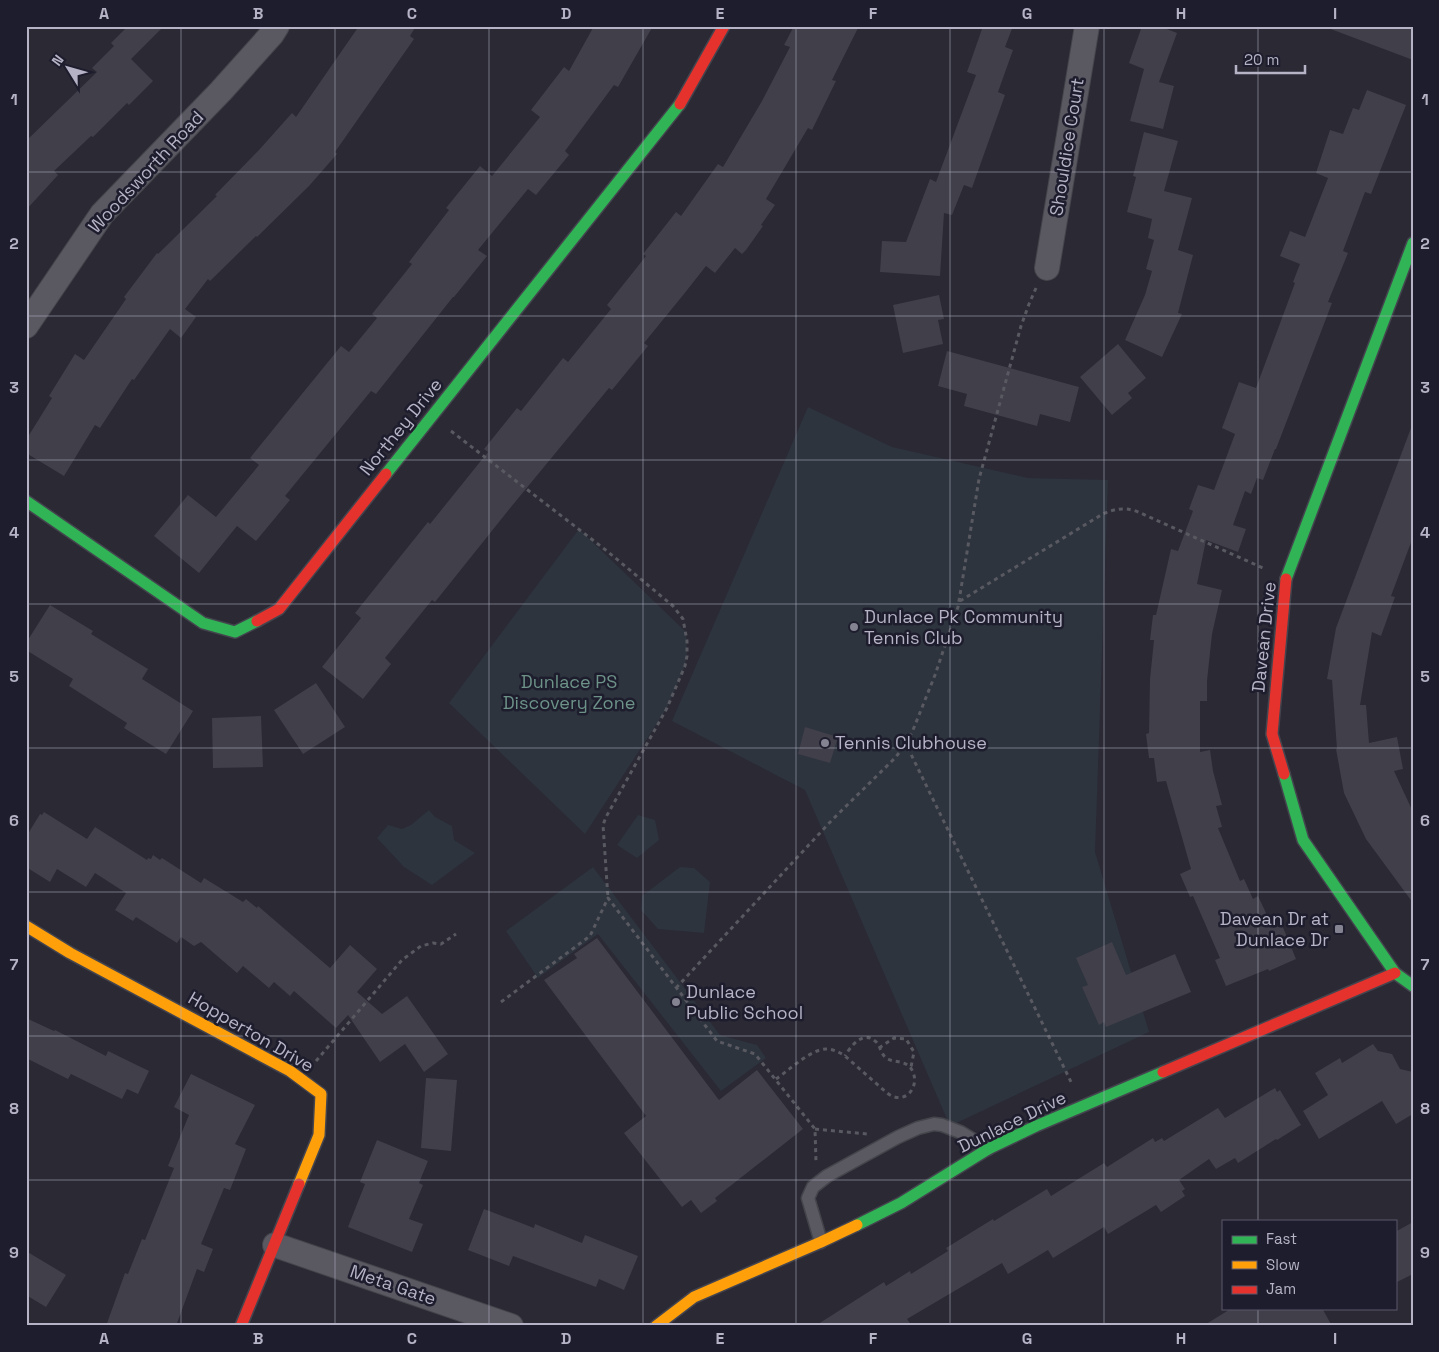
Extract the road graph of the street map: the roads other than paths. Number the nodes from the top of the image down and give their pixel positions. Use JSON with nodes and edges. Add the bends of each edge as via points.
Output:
{"nodes":[{"id":1,"x":278,"y":26,"type":"edge"},
{"id":2,"x":724,"y":26,"type":"edge"},
{"id":3,"x":1087,"y":26,"type":"edge"},
{"id":4,"x":1413,"y":242,"type":"edge"},
{"id":5,"x":1047,"y":268,"type":"road end"},
{"id":6,"x":26,"y":326,"type":"edge"},
{"id":7,"x":26,"y":500,"type":"edge"},
{"id":8,"x":26,"y":926,"type":"edge"},
{"id":9,"x":1396,"y":973,"type":"junction"},
{"id":10,"x":1413,"y":986,"type":"edge"},
{"id":11,"x":988,"y":1149,"type":"junction"},
{"id":12,"x":821,"y":1242,"type":"junction"},
{"id":13,"x":275,"y":1245,"type":"junction"},
{"id":14,"x":241,"y":1326,"type":"edge"},
{"id":15,"x":511,"y":1326,"type":"edge"},
{"id":16,"x":656,"y":1326,"type":"edge"}],
"edges":[{"from":1,"to":6,"type":"street","name":"Woodsworth Road","via":[[221,91],[102,214]]},
{"from":2,"to":7,"type":"street","name":"Northey Drive","via":[[681,103],[278,609],[234,632],[202,623]]},
{"from":3,"to":5,"type":"street","name":"Shouldice Court"},
{"from":4,"to":9,"type":"street","name":"Davean Drive","via":[[1286,578],[1272,734],[1303,840]]},
{"from":8,"to":13,"type":"street","name":"Hopperton Drive","via":[[290,1071],[321,1094],[320,1135]]},
{"from":9,"to":10,"type":"street","name":"Davean Drive"},
{"from":9,"to":11,"type":"street","name":"Dunlace Drive"},
{"from":11,"to":12,"type":"street","name":"Dunlace Drive","via":[[901,1203]]},
{"from":11,"to":12,"type":"lane","via":[[942,1125],[927,1126],[898,1137],[827,1176],[816,1183],[808,1199]]},
{"from":12,"to":16,"type":"street","name":"Dunlace Drive","via":[[694,1297]]},
{"from":13,"to":14,"type":"street","name":"Hopperton Drive"},
{"from":13,"to":15,"type":"street","name":"Meta Gate"}]}
